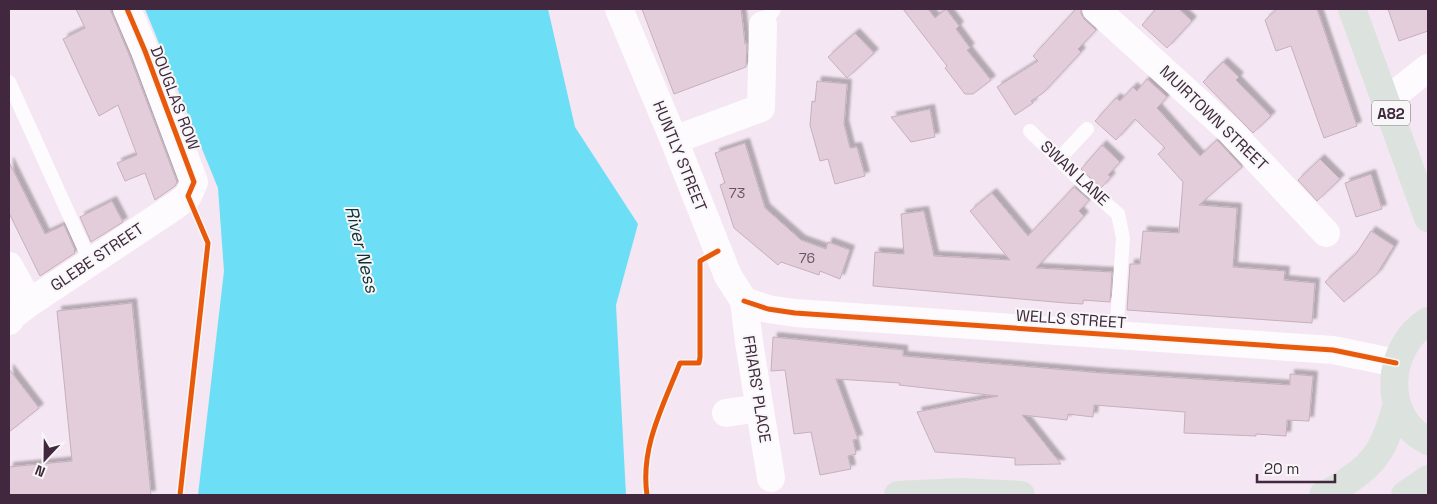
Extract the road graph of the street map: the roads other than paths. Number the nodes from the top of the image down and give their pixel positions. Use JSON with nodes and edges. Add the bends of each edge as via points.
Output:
{"nodes":[{"id":1,"x":127,"y":9,"type":"edge"},
{"id":2,"x":619,"y":9,"type":"edge"},
{"id":3,"x":1096,"y":9,"type":"edge"},
{"id":4,"x":1352,"y":9,"type":"edge"},
{"id":5,"x":769,"y":17,"type":"edge"},
{"id":6,"x":1428,"y":68,"type":"edge"},
{"id":7,"x":9,"y":82,"type":"edge"},
{"id":8,"x":1386,"y":101,"type":"junction"},
{"id":9,"x":1087,"y":129,"type":"dead end"},
{"id":10,"x":1030,"y":131,"type":"dead end"},
{"id":11,"x":674,"y":140,"type":"junction"},
{"id":12,"x":1059,"y":160,"type":"junction"},
{"id":13,"x":188,"y":196,"type":"joint"},
{"id":14,"x":1428,"y":218,"type":"edge"},
{"id":15,"x":1326,"y":233,"type":"dead end"},
{"id":16,"x":90,"y":261,"type":"junction"},
{"id":17,"x":9,"y":266,"type":"edge"},
{"id":18,"x":744,"y":301,"type":"junction"},
{"id":19,"x":28,"y":303,"type":"junction"},
{"id":20,"x":9,"y":321,"type":"edge"},
{"id":21,"x":1428,"y":321,"type":"edge"},
{"id":22,"x":1116,"y":335,"type":"junction"},
{"id":23,"x":1396,"y":363,"type":"junction"},
{"id":24,"x":1397,"y":404,"type":"junction"},
{"id":25,"x":759,"y":408,"type":"junction"},
{"id":26,"x":726,"y":413,"type":"dead end"},
{"id":27,"x":1428,"y":441,"type":"edge"},
{"id":28,"x":771,"y":478,"type":"dead end"},
{"id":29,"x":1428,"y":479,"type":"edge"},
{"id":30,"x":898,"y":495,"type":"edge"},
{"id":31,"x":1021,"y":495,"type":"edge"},
{"id":32,"x":1323,"y":495,"type":"edge"},
{"id":33,"x":1405,"y":495,"type":"edge"}],
"edges":[{"from":1,"to":13,"type":"street","name":"DOUGLAS ROW","via":[[194,182]]},
{"from":2,"to":11,"type":"street","name":"HUNTLY STREET"},
{"from":3,"to":15,"type":"street","name":"MUIRTOWN STREET","via":[[1229,130]]},
{"from":4,"to":8,"type":"highway","number":"A82"},
{"from":5,"to":11,"type":"street","via":[[761,108]]},
{"from":6,"to":8,"type":"street"},
{"from":7,"to":16,"type":"lane"},
{"from":8,"to":14,"type":"highway","number":"A82"},
{"from":9,"to":12,"type":"lane"},
{"from":10,"to":12,"type":"lane","name":"SWAN LANE"},
{"from":11,"to":18,"type":"street","name":"HUNTLY STREET","via":[[728,276]]},
{"from":12,"to":22,"type":"lane","name":"SWAN LANE","via":[[1118,214],[1123,238]]},
{"from":13,"to":16,"type":"street","name":"GLEBE STREET"},
{"from":16,"to":19,"type":"street","name":"GLEBE STREET"},
{"from":17,"to":19,"type":"street"},
{"from":18,"to":22,"type":"street","name":"WELLS STREET","via":[[795,313]]},
{"from":18,"to":25,"type":"street","name":"FRIARS' PLACE"},
{"from":19,"to":20,"type":"street","name":"GLEBE STREET"},
{"from":21,"to":23,"type":"highway","via":[[1407,340]]},
{"from":22,"to":23,"type":"street","name":"WELLS STREET","via":[[1334,350]]},
{"from":23,"to":24,"type":"highway","via":[[1393,381]]},
{"from":24,"to":27,"type":"highway","via":[[1404,418],[1420,437]]},
{"from":24,"to":32,"type":"highway","via":[[1376,457],[1364,471]]},
{"from":25,"to":26,"type":"street"},
{"from":25,"to":28,"type":"street","name":"FRIARS' PLACE"},
{"from":29,"to":33,"type":"highway"},
{"from":30,"to":31,"type":"highway","via":[[961,492]]}]}
